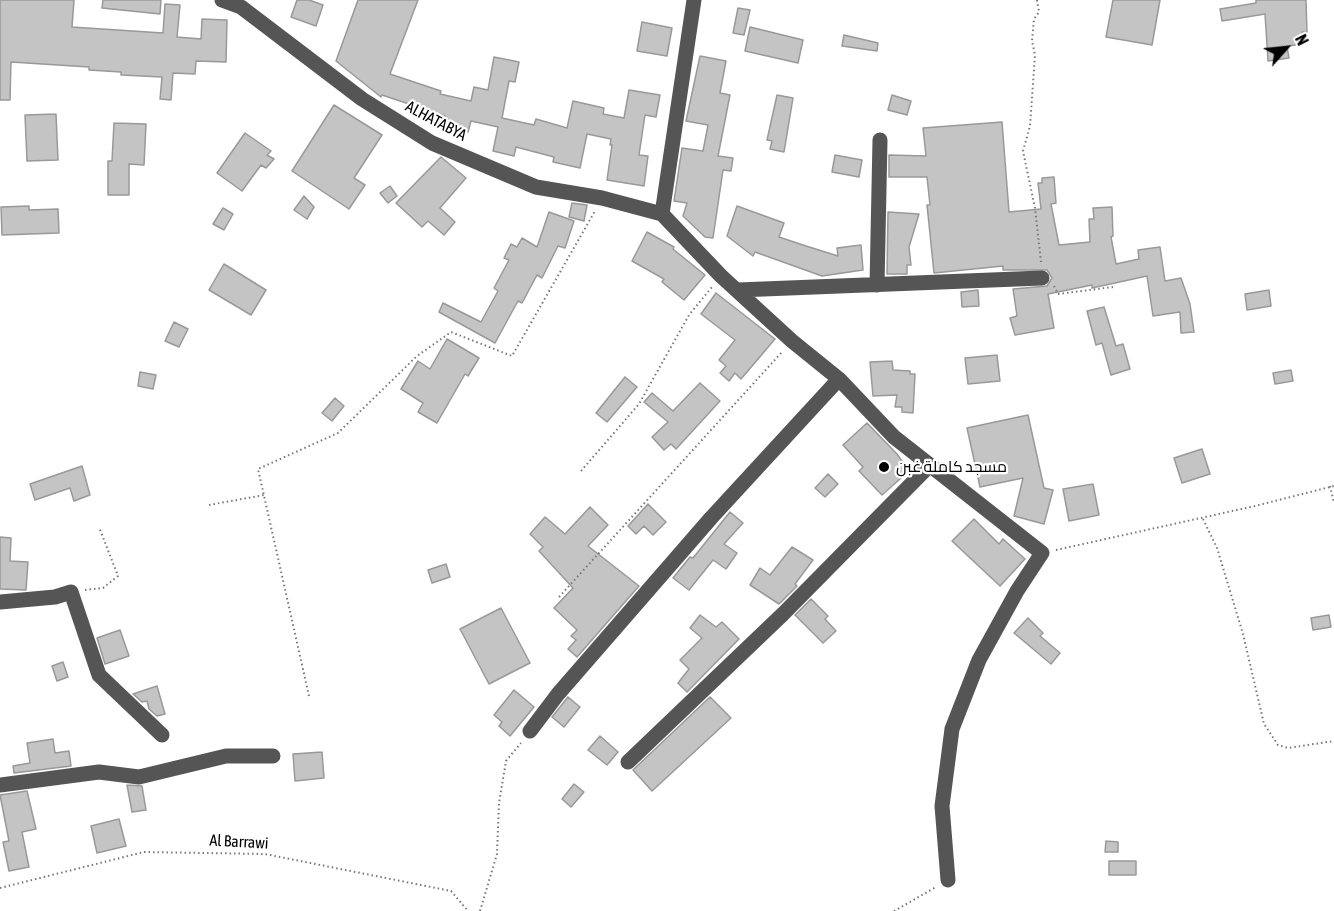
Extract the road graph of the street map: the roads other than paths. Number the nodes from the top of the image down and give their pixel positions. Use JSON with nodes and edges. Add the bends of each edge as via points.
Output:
{"nodes":[{"id":1,"x":222,"y":0,"type":"edge"},
{"id":2,"x":694,"y":0,"type":"edge"},
{"id":3,"x":880,"y":140,"type":"dead end"},
{"id":4,"x":662,"y":214,"type":"junction"},
{"id":5,"x":1042,"y":278,"type":"road end"},
{"id":6,"x":877,"y":285,"type":"junction"},
{"id":7,"x":738,"y":290,"type":"junction"},
{"id":8,"x":839,"y":379,"type":"junction"},
{"id":9,"x":930,"y":465,"type":"junction"},
{"id":10,"x":0,"y":603,"type":"edge"},
{"id":11,"x":530,"y":731,"type":"road end"},
{"id":12,"x":162,"y":735,"type":"dead end"},
{"id":13,"x":273,"y":756,"type":"dead end"},
{"id":14,"x":628,"y":762,"type":"dead end"},
{"id":15,"x":0,"y":785,"type":"edge"},
{"id":16,"x":948,"y":880,"type":"road end"}],
"edges":[{"from":1,"to":4,"type":"street","name":"ALHATABYA","via":[[241,6],[362,99],[432,143],[536,187],[602,198]]},
{"from":2,"to":4,"type":"street"},
{"from":3,"to":6,"type":"street"},
{"from":4,"to":7,"type":"street"},
{"from":5,"to":6,"type":"street"},
{"from":6,"to":7,"type":"street"},
{"from":7,"to":8,"type":"street"},
{"from":8,"to":9,"type":"street","via":[[894,437]]},
{"from":8,"to":11,"type":"street","via":[[711,518]]},
{"from":9,"to":14,"type":"street","via":[[783,614]]},
{"from":9,"to":16,"type":"street","via":[[1042,553],[980,660],[952,729],[942,806]]},
{"from":10,"to":12,"type":"street","via":[[71,592],[99,675]]},
{"from":13,"to":15,"type":"street","via":[[226,756],[139,777],[99,772]]}]}
